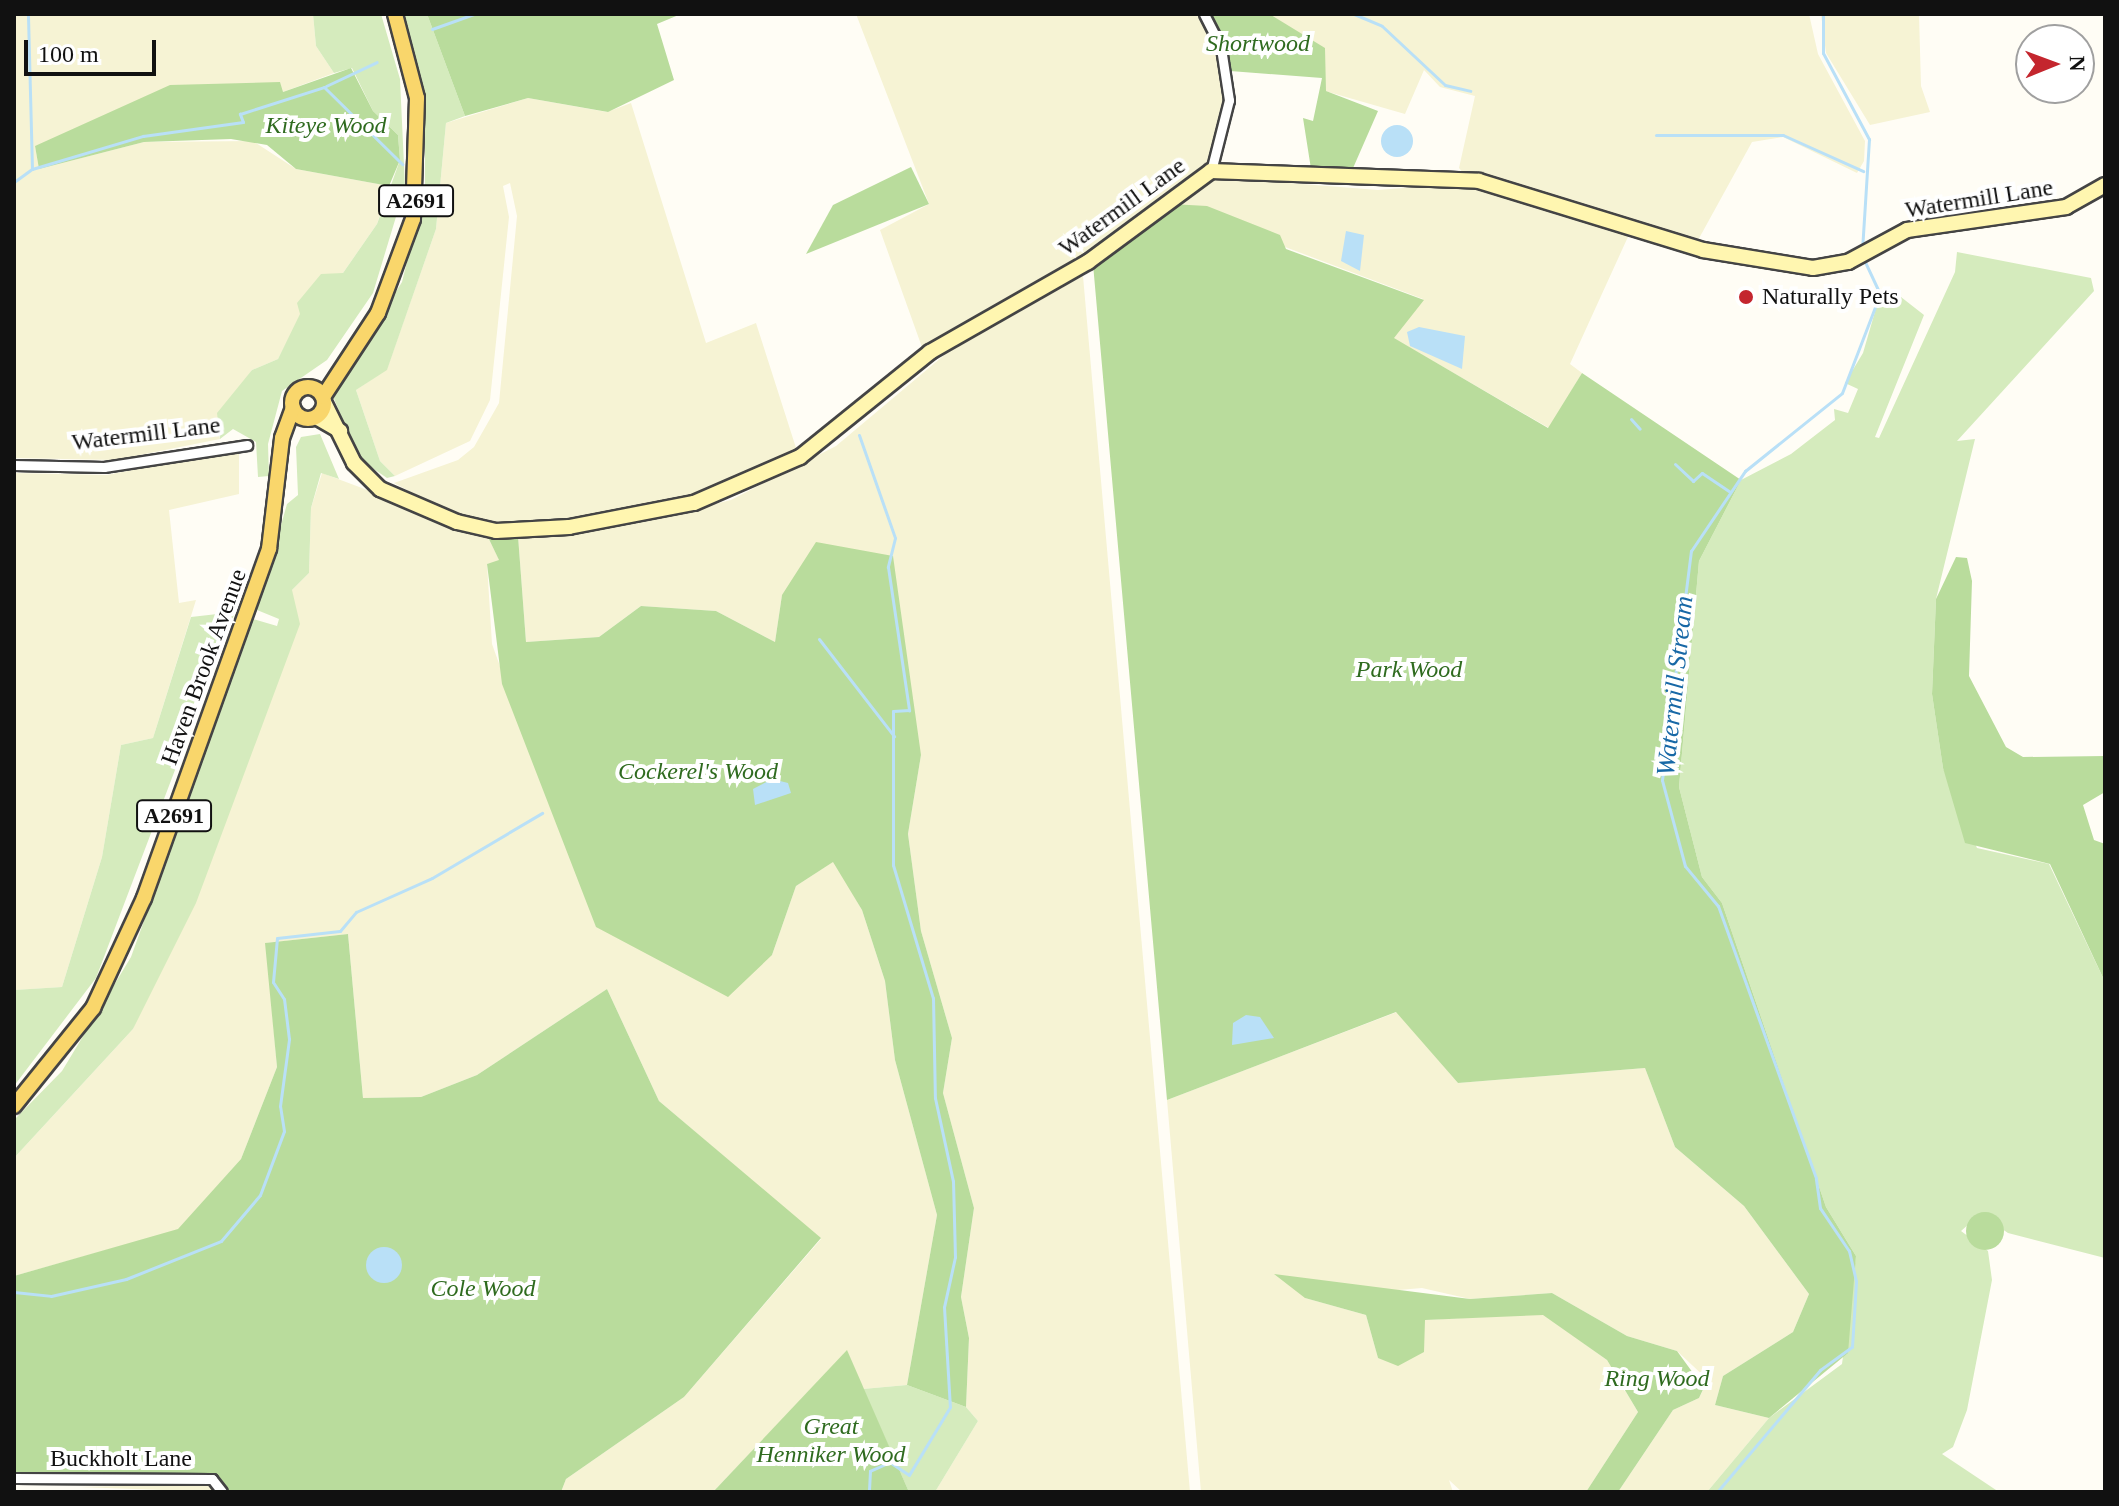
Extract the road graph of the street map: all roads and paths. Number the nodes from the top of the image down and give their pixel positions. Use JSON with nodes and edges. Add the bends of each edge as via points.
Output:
{"nodes":[{"id":1,"x":395,"y":14,"type":"edge"},
{"id":2,"x":1204,"y":14,"type":"edge"},
{"id":3,"x":1211,"y":171,"type":"junction"},
{"id":4,"x":2105,"y":185,"type":"edge"},
{"id":5,"x":335,"y":370,"type":"junction"},
{"id":6,"x":305,"y":388,"type":"junction"},
{"id":7,"x":323,"y":400,"type":"junction"},
{"id":8,"x":293,"y":408,"type":"junction"},
{"id":9,"x":311,"y":418,"type":"junction"},
{"id":10,"x":340,"y":431,"type":"junction"},
{"id":11,"x":237,"y":433,"type":"dead end"},
{"id":12,"x":282,"y":438,"type":"junction"},
{"id":13,"x":235,"y":445,"type":"junction"},
{"id":14,"x":247,"y":445,"type":"dead end"},
{"id":15,"x":14,"y":465,"type":"edge"},
{"id":16,"x":14,"y":1106,"type":"edge"},
{"id":17,"x":14,"y":1478,"type":"edge"},
{"id":18,"x":222,"y":1492,"type":"edge"}],
"edges":[{"from":1,"to":5,"type":"main road","number":"A2691","via":[[417,98],[413,219],[378,313]]},
{"from":2,"to":3,"type":"street","via":[[1221,48],[1229,100]]},
{"from":3,"to":4,"type":"street","name":"Watermill Lane","via":[[1376,182],[1467,179],[1747,260],[1813,268],[1864,253],[1907,230],[2066,207]]},
{"from":3,"to":10,"type":"street","name":"Watermill Lane","via":[[1088,262],[930,352],[800,457],[694,503],[569,527],[496,531],[457,522],[380,489],[354,463]]},
{"from":5,"to":6,"type":"main road","number":"A2691"},
{"from":5,"to":7,"type":"main road","number":"A2691"},
{"from":6,"to":7,"type":"main road"},
{"from":6,"to":8,"type":"main road","name":"Haven Brook Avenue"},
{"from":7,"to":9,"type":"main road"},
{"from":7,"to":10,"type":"street","name":"Watermill Lane"},
{"from":8,"to":9,"type":"main road"},
{"from":8,"to":12,"type":"main road","name":"Haven Brook Avenue","number":"A2691"},
{"from":9,"to":10,"type":"street"},
{"from":9,"to":12,"type":"main road"},
{"from":11,"to":13,"type":"street","name":"Watermill Lane"},
{"from":12,"to":16,"type":"main road","name":"Haven Brook Avenue","number":"A2691","via":[[269,549],[144,898],[93,1008]]},
{"from":13,"to":14,"type":"street","name":"Watermill Lane"},
{"from":13,"to":15,"type":"street","name":"Watermill Lane","via":[[104,467]]},
{"from":17,"to":18,"type":"street","name":"Buckholt Lane","via":[[212,1479]]}]}
